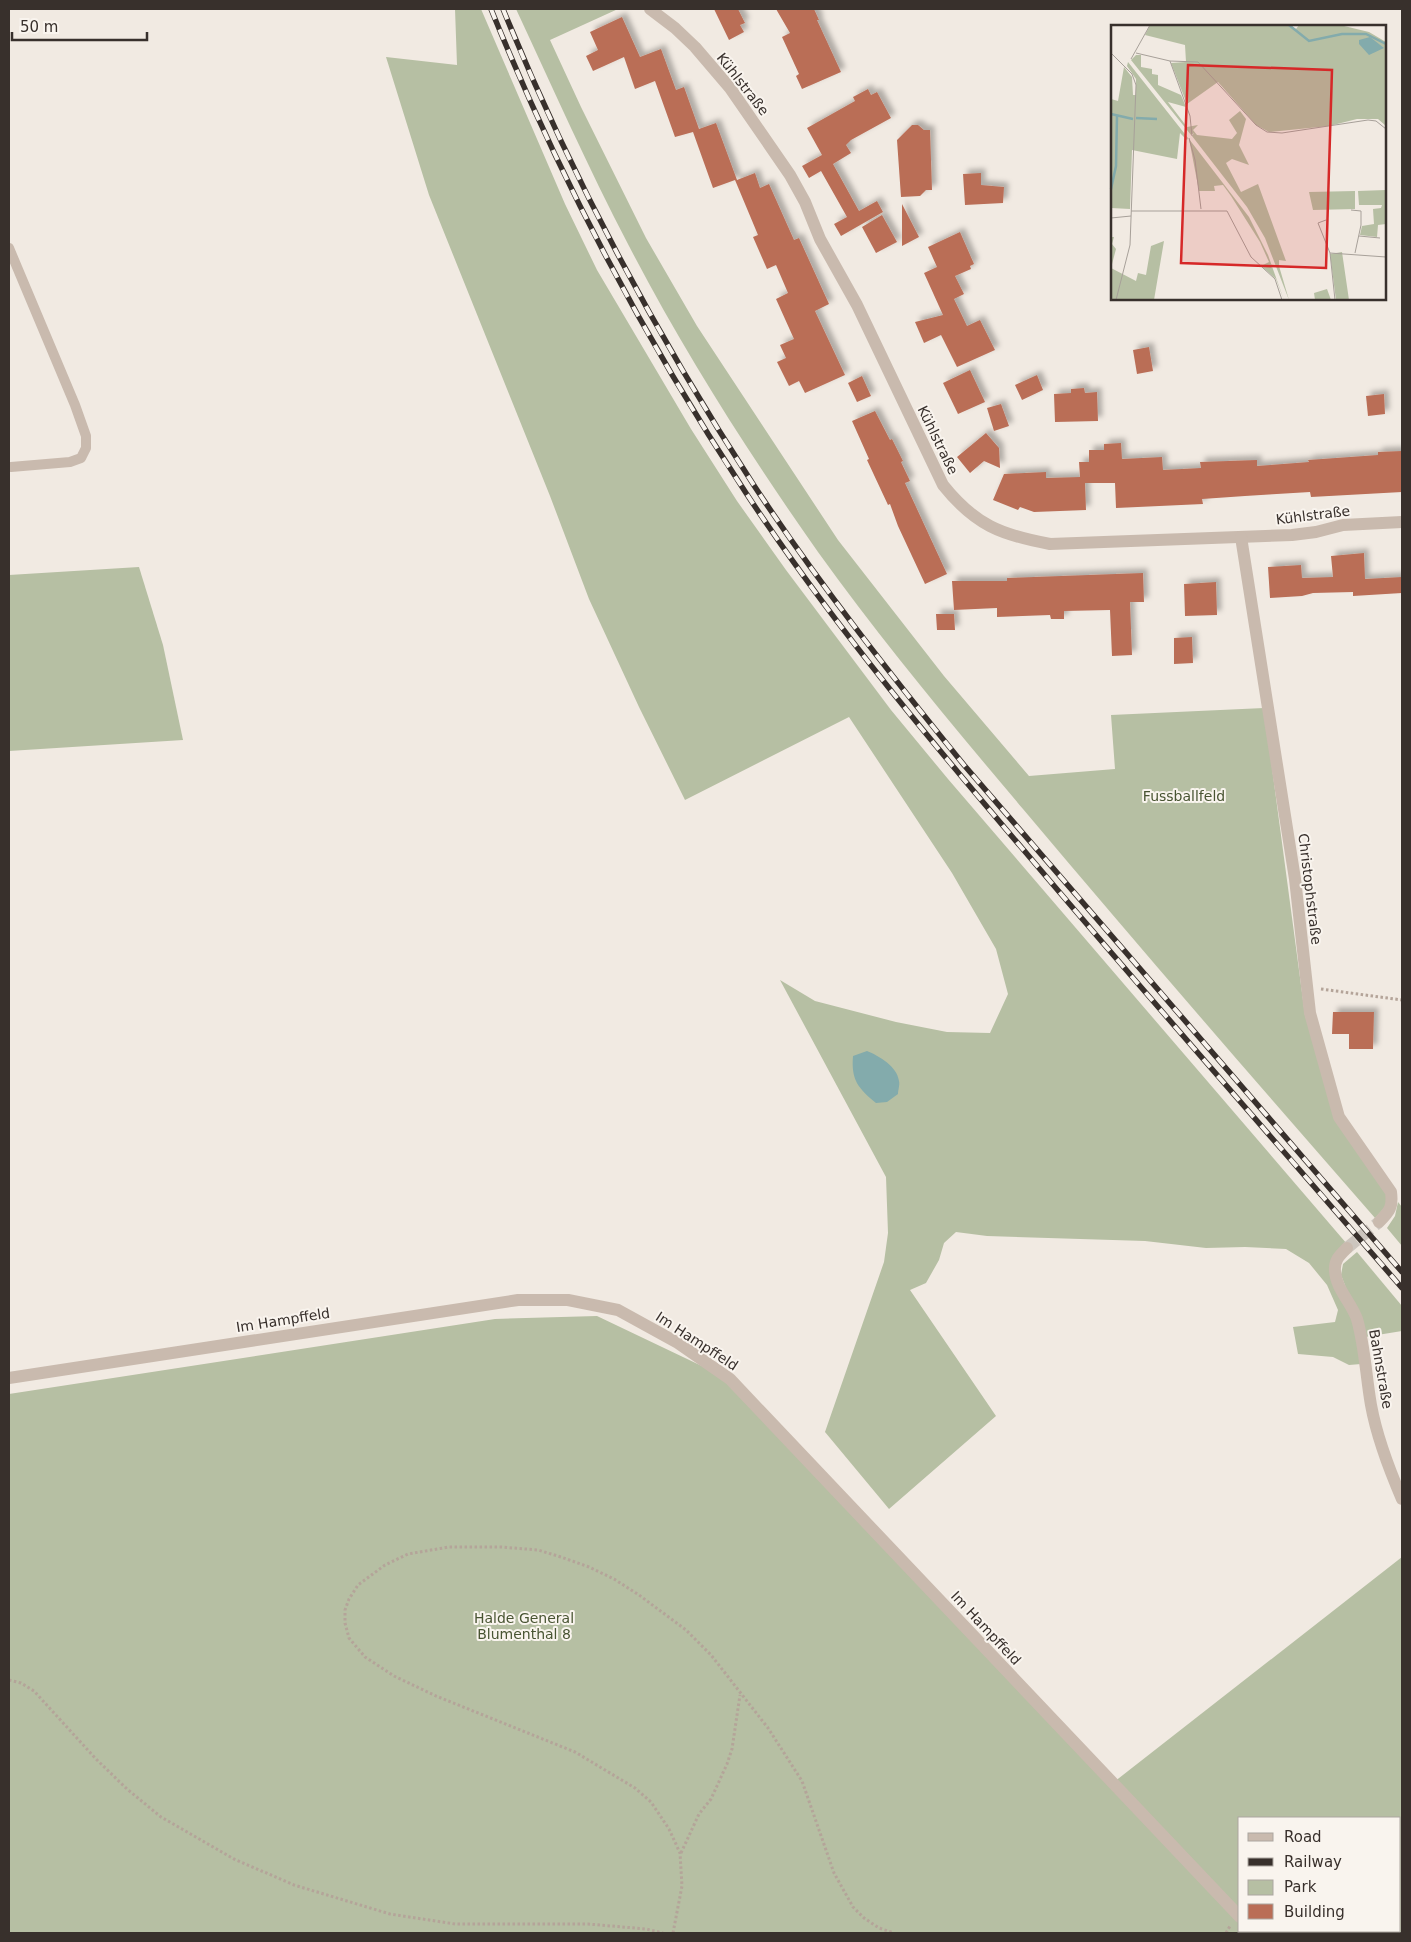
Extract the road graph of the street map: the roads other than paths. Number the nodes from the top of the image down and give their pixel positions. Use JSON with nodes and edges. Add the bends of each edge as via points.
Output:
{"nodes":[{"id":1,"x":650,"y":9,"type":"edge"},
{"id":2,"x":9,"y":248,"type":"edge"},
{"id":3,"x":11,"y":467,"type":"dead end"},
{"id":4,"x":1402,"y":522,"type":"edge"},
{"id":5,"x":1241,"y":537,"type":"junction"},
{"id":6,"x":1379,"y":1222,"type":"tunnel mouth"},
{"id":7,"x":1347,"y":1248,"type":"tunnel mouth"},
{"id":8,"x":9,"y":1378,"type":"edge"},
{"id":9,"x":1402,"y":1499,"type":"edge"},
{"id":10,"x":1238,"y":1915,"type":"edge"}],
"edges":[{"from":1,"to":5,"type":"street","name":"Kühlstraße","via":[[695,47],[730,88],[790,175],[820,239],[857,305],[943,486],[958,504],[984,524],[1017,538],[1050,544]]},
{"from":2,"to":3,"type":"lane","via":[[86,436],[86,448],[81,458],[70,462]]},
{"from":4,"to":5,"type":"street","name":"Kühlstraße","via":[[1342,525],[1292,535]]},
{"from":5,"to":6,"type":"street","name":"Christophstraße","via":[[1294,879],[1310,1013],[1339,1117],[1391,1192],[1393,1204]]},
{"from":7,"to":9,"type":"street","name":"Bahnstraße","via":[[1336,1262],[1335,1272],[1356,1318],[1380,1442]]},
{"from":8,"to":10,"type":"street","name":"Im Hampffeld","via":[[518,1300],[568,1300],[618,1310],[678,1343],[730,1379]]}]}
